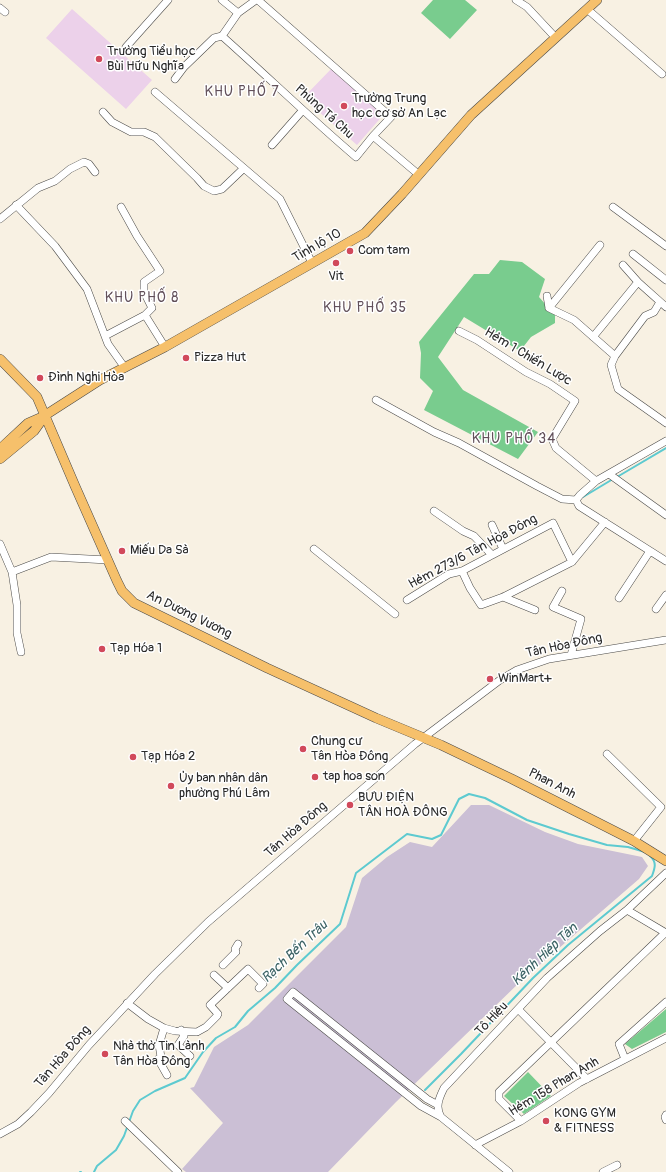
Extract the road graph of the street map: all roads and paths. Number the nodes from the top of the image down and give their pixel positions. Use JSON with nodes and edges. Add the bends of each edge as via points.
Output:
{"nodes":[{"id":1,"x":168,"y":0,"type":"edge"},
{"id":2,"x":222,"y":0,"type":"edge"},
{"id":3,"x":257,"y":0,"type":"edge"},
{"id":4,"x":516,"y":0,"type":"edge"},
{"id":5,"x":597,"y":0,"type":"edge"},
{"id":6,"x":588,"y":9,"type":"junction"},
{"id":7,"x":238,"y":13,"type":"junction"},
{"id":8,"x":222,"y":36,"type":"junction"},
{"id":9,"x":555,"y":38,"type":"junction"},
{"id":10,"x":126,"y":47,"type":"dead end"},
{"id":11,"x":662,"y":74,"type":"dead end"},
{"id":12,"x":175,"y":79,"type":"dead end"},
{"id":13,"x":155,"y":92,"type":"dead end"},
{"id":14,"x":302,"y":111,"type":"junction"},
{"id":15,"x":103,"y":112,"type":"dead end"},
{"id":16,"x":373,"y":136,"type":"junction"},
{"id":17,"x":272,"y":145,"type":"dead end"},
{"id":18,"x":243,"y":169,"type":"junction"},
{"id":19,"x":95,"y":172,"type":"dead end"},
{"id":20,"x":418,"y":174,"type":"junction"},
{"id":21,"x":16,"y":205,"type":"junction"},
{"id":22,"x":121,"y":207,"type":"dead end"},
{"id":23,"x":613,"y":207,"type":"dead end"},
{"id":24,"x":0,"y":219,"type":"edge"},
{"id":25,"x":600,"y":245,"type":"dead end"},
{"id":26,"x":666,"y":246,"type":"edge"},
{"id":27,"x":633,"y":254,"type":"dead end"},
{"id":28,"x":312,"y":263,"type":"junction"},
{"id":29,"x":623,"y":265,"type":"dead end"},
{"id":30,"x":666,"y":280,"type":"edge"},
{"id":31,"x":638,"y":282,"type":"junction"},
{"id":32,"x":547,"y":296,"type":"dead end"},
{"id":33,"x":663,"y":304,"type":"edge"},
{"id":34,"x":549,"y":308,"type":"junction"},
{"id":35,"x":145,"y":315,"type":"junction"},
{"id":36,"x":459,"y":331,"type":"dead end"},
{"id":37,"x":106,"y":336,"type":"junction"},
{"id":38,"x":593,"y":337,"type":"junction"},
{"id":39,"x":165,"y":347,"type":"junction"},
{"id":40,"x":615,"y":356,"type":"junction"},
{"id":41,"x":0,"y":359,"type":"edge"},
{"id":42,"x":125,"y":368,"type":"junction"},
{"id":43,"x":376,"y":400,"type":"dead end"},
{"id":44,"x":44,"y":416,"type":"junction"},
{"id":45,"x":666,"y":423,"type":"edge"},
{"id":46,"x":666,"y":441,"type":"edge"},
{"id":47,"x":0,"y":449,"type":"edge"},
{"id":48,"x":0,"y":459,"type":"edge"},
{"id":49,"x":609,"y":474,"type":"junction"},
{"id":50,"x":596,"y":481,"type":"junction"},
{"id":51,"x":576,"y":500,"type":"junction"},
{"id":52,"x":434,"y":511,"type":"dead end"},
{"id":53,"x":666,"y":515,"type":"edge"},
{"id":54,"x":605,"y":522,"type":"junction"},
{"id":55,"x":492,"y":525,"type":"dead end"},
{"id":56,"x":0,"y":544,"type":"edge"},
{"id":57,"x":314,"y":549,"type":"dead end"},
{"id":58,"x":503,"y":549,"type":"junction"},
{"id":59,"x":650,"y":551,"type":"junction"},
{"id":60,"x":492,"y":555,"type":"junction"},
{"id":61,"x":108,"y":560,"type":"junction"},
{"id":62,"x":666,"y":561,"type":"edge"},
{"id":63,"x":572,"y":562,"type":"junction"},
{"id":64,"x":462,"y":571,"type":"junction"},
{"id":65,"x":12,"y":572,"type":"junction"},
{"id":66,"x":562,"y":591,"type":"dead end"},
{"id":67,"x":666,"y":595,"type":"edge"},
{"id":68,"x":502,"y":597,"type":"junction"},
{"id":69,"x":619,"y":598,"type":"dead end"},
{"id":70,"x":407,"y":600,"type":"dead end"},
{"id":71,"x":656,"y":609,"type":"dead end"},
{"id":72,"x":535,"y":610,"type":"dead end"},
{"id":73,"x":395,"y":614,"type":"dead end"},
{"id":74,"x":666,"y":640,"type":"edge"},
{"id":75,"x":21,"y":652,"type":"dead end"},
{"id":76,"x":571,"y":655,"type":"junction"},
{"id":77,"x":423,"y":738,"type":"junction"},
{"id":78,"x":607,"y":754,"type":"dead end"},
{"id":79,"x":634,"y":841,"type":"junction"},
{"id":80,"x":665,"y":858,"type":"edge"},
{"id":81,"x":666,"y":873,"type":"edge"},
{"id":82,"x":627,"y":910,"type":"junction"},
{"id":83,"x":666,"y":933,"type":"edge"},
{"id":84,"x":238,"y":944,"type":"dead end"},
{"id":85,"x":223,"y":965,"type":"dead end"},
{"id":86,"x":214,"y":974,"type":"dead end"},
{"id":87,"x":228,"y":988,"type":"junction"},
{"id":88,"x":259,"y":988,"type":"dead end"},
{"id":89,"x":666,"y":1002,"type":"edge"},
{"id":90,"x":127,"y":1003,"type":"junction"},
{"id":91,"x":518,"y":1009,"type":"junction"},
{"id":92,"x":164,"y":1028,"type":"junction"},
{"id":93,"x":181,"y":1030,"type":"junction"},
{"id":94,"x":666,"y":1038,"type":"edge"},
{"id":95,"x":550,"y":1043,"type":"junction"},
{"id":96,"x":190,"y":1056,"type":"dead end"},
{"id":97,"x":625,"y":1060,"type":"junction"},
{"id":98,"x":167,"y":1075,"type":"dead end"},
{"id":99,"x":587,"y":1079,"type":"junction"},
{"id":100,"x":438,"y":1105,"type":"junction"},
{"id":101,"x":666,"y":1115,"type":"edge"},
{"id":102,"x":441,"y":1117,"type":"junction"},
{"id":103,"x":666,"y":1120,"type":"edge"},
{"id":104,"x":125,"y":1121,"type":"dead end"},
{"id":105,"x":521,"y":1121,"type":"junction"},
{"id":106,"x":0,"y":1134,"type":"edge"},
{"id":107,"x":475,"y":1145,"type":"junction"},
{"id":108,"x":617,"y":1165,"type":"dead end"},
{"id":109,"x":178,"y":1172,"type":"edge"},
{"id":110,"x":509,"y":1172,"type":"edge"},
{"id":111,"x":603,"y":1172,"type":"edge"}],
"edges":[{"from":1,"to":10,"type":"street"},
{"from":2,"to":7,"type":"street"},
{"from":3,"to":7,"type":"street","name":"Phùng Tá Chu"},
{"from":3,"to":16,"type":"street","name":"Phùng Tá Chu","via":[[391,116]]},
{"from":4,"to":9,"type":"street","via":[[527,6]]},
{"from":5,"to":6,"type":"main road"},
{"from":6,"to":9,"type":"main road"},
{"from":6,"to":11,"type":"street"},
{"from":7,"to":8,"type":"street","name":"Phùng Tá Chu"},
{"from":8,"to":12,"type":"street","via":[[214,38]]},
{"from":8,"to":14,"type":"street","name":"Phùng Tá Chu","via":[[268,76]]},
{"from":9,"to":20,"type":"main road","name":"Tỉnh lộ 10","via":[[471,115]]},
{"from":13,"to":18,"type":"street"},
{"from":14,"to":16,"type":"street","name":"Phùng Tá Chu","via":[[356,157]]},
{"from":14,"to":17,"type":"street"},
{"from":15,"to":18,"type":"street","via":[[112,122],[132,132],[144,132],[155,137],[204,186],[214,191],[222,189]]},
{"from":16,"to":20,"type":"street","name":"Phùng Tá Chu"},
{"from":18,"to":28,"type":"street","via":[[280,199]]},
{"from":19,"to":21,"type":"street","via":[[84,162],[70,169],[56,181],[38,188]]},
{"from":20,"to":28,"type":"main road","name":"Tỉnh lộ 10","via":[[364,233]]},
{"from":21,"to":24,"type":"street"},
{"from":21,"to":37,"type":"street","via":[[55,246],[86,289]]},
{"from":22,"to":35,"type":"street","via":[[160,271],[144,282],[144,292],[152,308]]},
{"from":23,"to":26,"type":"street"},
{"from":25,"to":34,"type":"street"},
{"from":27,"to":30,"type":"street"},
{"from":28,"to":39,"type":"main road","name":"Tỉnh lộ 10"},
{"from":29,"to":31,"type":"street"},
{"from":31,"to":33,"type":"street"},
{"from":31,"to":38,"type":"street"},
{"from":32,"to":34,"type":"street"},
{"from":33,"to":40,"type":"street","via":[[645,316]]},
{"from":34,"to":38,"type":"street","via":[[574,320]]},
{"from":35,"to":37,"type":"street"},
{"from":35,"to":39,"type":"street"},
{"from":36,"to":50,"type":"street","name":"Hẻm 1 Chiến Lược","via":[[575,401],[552,439],[556,448]]},
{"from":37,"to":42,"type":"street","via":[[108,344]]},
{"from":38,"to":40,"type":"street"},
{"from":39,"to":42,"type":"main road","name":"Tỉnh lộ 10"},
{"from":40,"to":45,"type":"street","via":[[612,365],[618,389]]},
{"from":41,"to":44,"type":"main road","name":"An Dương Vương","via":[[37,397]]},
{"from":42,"to":44,"type":"main road","name":"Tỉnh lộ 10","via":[[100,380]]},
{"from":43,"to":51,"type":"street","via":[[562,499]]},
{"from":44,"to":47,"type":"main road","name":"Tỉnh lộ 10","via":[[28,423]]},
{"from":44,"to":48,"type":"main road","via":[[34,431]]},
{"from":44,"to":61,"type":"main road","name":"An Dương Vương"},
{"from":46,"to":49,"type":"street"},
{"from":49,"to":50,"type":"street"},
{"from":49,"to":53,"type":"street"},
{"from":50,"to":51,"type":"street"},
{"from":51,"to":54,"type":"street","via":[[579,506]]},
{"from":52,"to":60,"type":"street","via":[[474,536]]},
{"from":54,"to":59,"type":"street"},
{"from":54,"to":63,"type":"street"},
{"from":55,"to":58,"type":"street"},
{"from":56,"to":65,"type":"street"},
{"from":57,"to":73,"type":"street"},
{"from":58,"to":60,"type":"street","name":"Hẻm 273/6 Tân Hòa Đông"},
{"from":58,"to":63,"type":"street","name":"Hẻm 273/6 Tân Hòa Đông","via":[[553,523]]},
{"from":59,"to":62,"type":"street"},
{"from":59,"to":69,"type":"street"},
{"from":60,"to":64,"type":"street","name":"Hẻm 273/6 Tân Hòa Đông"},
{"from":61,"to":65,"type":"street","via":[[51,558]]},
{"from":61,"to":77,"type":"main road","name":"An Dương Vương","via":[[122,591],[134,603],[251,661]]},
{"from":63,"to":68,"type":"street"},
{"from":64,"to":68,"type":"street","via":[[482,605]]},
{"from":64,"to":70,"type":"street","name":"Hẻm 273/6 Tân Hòa Đông","via":[[450,574]]},
{"from":65,"to":75,"type":"street"},
{"from":66,"to":76,"type":"street","via":[[553,607],[581,619]]},
{"from":67,"to":71,"type":"street"},
{"from":68,"to":72,"type":"street"},
{"from":74,"to":76,"type":"street","name":"Tân Hòa Đông"},
{"from":76,"to":77,"type":"street","name":"Tân Hòa Đông","via":[[533,663],[517,670]]},
{"from":77,"to":79,"type":"main road","name":"Phan Anh","via":[[512,779]]},
{"from":77,"to":90,"type":"street","name":"Tân Hòa Đông","via":[[208,922]]},
{"from":78,"to":79,"type":"street","via":[[660,807]]},
{"from":79,"to":80,"type":"main road","name":"Phan Anh"},
{"from":81,"to":82,"type":"street","name":"Tô Hiệu"},
{"from":82,"to":83,"type":"street"},
{"from":82,"to":91,"type":"street","name":"Tô Hiệu","via":[[547,978]]},
{"from":83,"to":95,"type":"street"},
{"from":84,"to":85,"type":"street","via":[[236,952]]},
{"from":86,"to":87,"type":"street"},
{"from":87,"to":88,"type":"street","via":[[248,969],[263,984]]},
{"from":87,"to":93,"type":"street","via":[[210,1005],[218,1014],[206,1027],[197,1032]]},
{"from":89,"to":97,"type":"street","via":[[619,1044]]},
{"from":90,"to":92,"type":"street"},
{"from":90,"to":106,"type":"street","name":"Tân Hòa Đông","via":[[32,1112]]},
{"from":91,"to":95,"type":"street"},
{"from":91,"to":100,"type":"street","name":"Tô Hiệu","via":[[444,1088]]},
{"from":92,"to":93,"type":"street"},
{"from":92,"to":98,"type":"street","via":[[159,1045],[161,1057],[158,1059]]},
{"from":93,"to":96,"type":"street","via":[[184,1036],[178,1045]]},
{"from":94,"to":97,"type":"street","name":"Hẻm 158 Phan Anh"},
{"from":95,"to":99,"type":"street"},
{"from":95,"to":105,"type":"street","via":[[499,1092],[499,1098]]},
{"from":97,"to":99,"type":"street","name":"Hẻm 158 Phan Anh"},
{"from":99,"to":105,"type":"street","name":"Hẻm 158 Phan Anh"},
{"from":100,"to":102,"type":"street"},
{"from":100,"to":102,"type":"street","via":[[426,1099],[293,992],[287,999],[421,1106]]},
{"from":101,"to":103,"type":"street"},
{"from":102,"to":107,"type":"street"},
{"from":104,"to":109,"type":"street"},
{"from":105,"to":107,"type":"street","name":"Hẻm 158 Phan Anh"},
{"from":107,"to":110,"type":"street"},
{"from":108,"to":111,"type":"street"}]}
